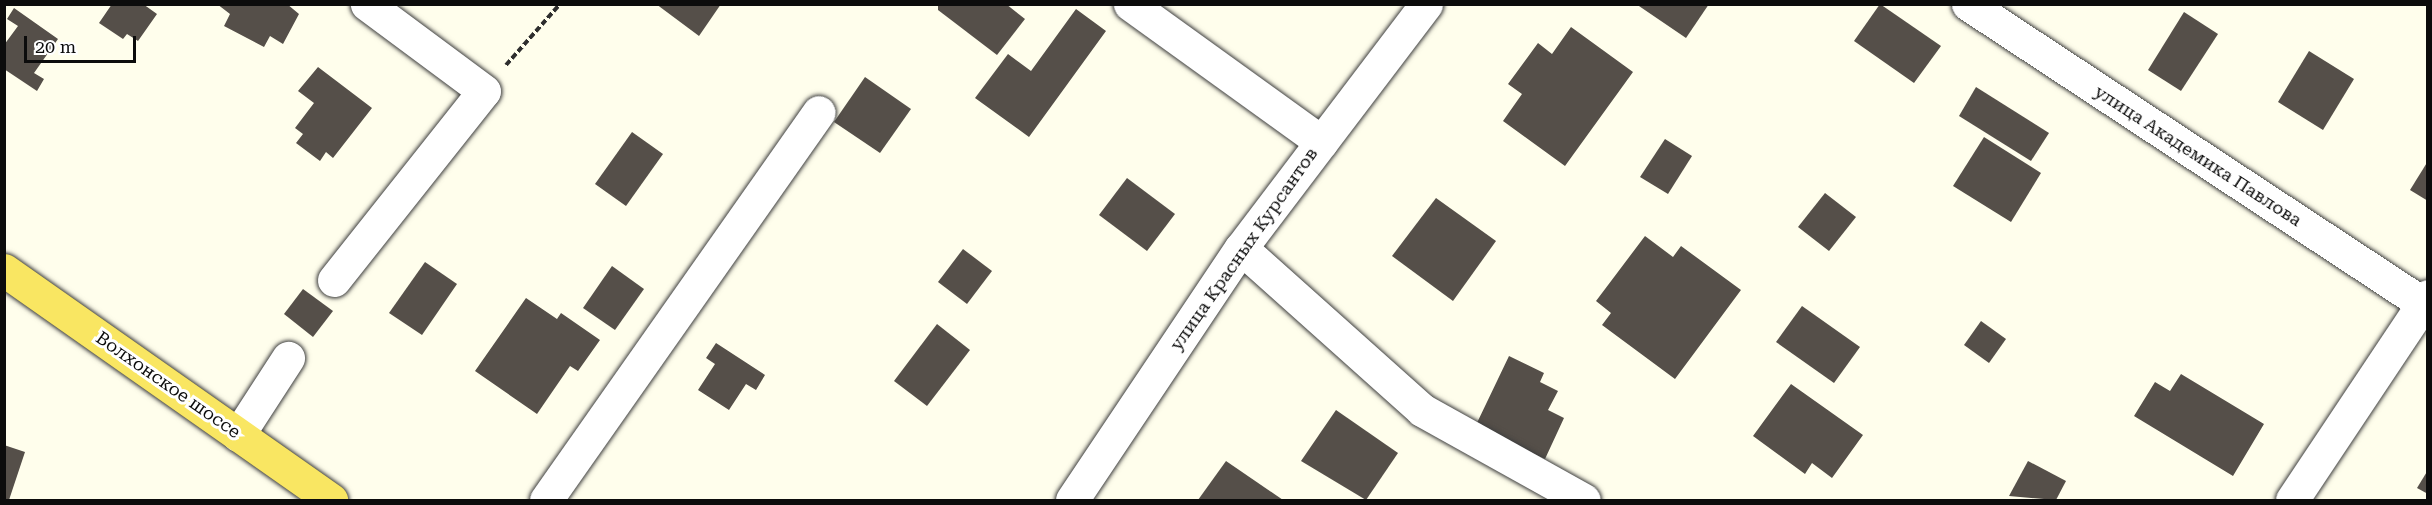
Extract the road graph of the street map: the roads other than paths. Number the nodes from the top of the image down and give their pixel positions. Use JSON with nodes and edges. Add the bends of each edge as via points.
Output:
{"nodes":[{"id":1,"x":367,"y":4,"type":"edge"},
{"id":2,"x":1130,"y":4,"type":"edge"},
{"id":3,"x":1426,"y":4,"type":"edge"},
{"id":4,"x":1968,"y":4,"type":"edge"},
{"id":5,"x":819,"y":112,"type":"dead end"},
{"id":6,"x":1321,"y":142,"type":"junction"},
{"id":7,"x":1241,"y":248,"type":"junction"},
{"id":8,"x":4,"y":270,"type":"edge"},
{"id":9,"x":334,"y":280,"type":"dead end"},
{"id":10,"x":2426,"y":302,"type":"edge"},
{"id":11,"x":288,"y":358,"type":"dead end"},
{"id":12,"x":238,"y":435,"type":"junction"},
{"id":13,"x":331,"y":501,"type":"edge"},
{"id":14,"x":546,"y":501,"type":"edge"},
{"id":15,"x":1072,"y":501,"type":"edge"},
{"id":16,"x":1584,"y":501,"type":"edge"},
{"id":17,"x":2292,"y":501,"type":"edge"}],
"edges":[{"from":1,"to":9,"type":"street","via":[[484,91]]},
{"from":2,"to":6,"type":"street"},
{"from":3,"to":6,"type":"street","name":"улица Красных Курсантов"},
{"from":4,"to":10,"type":"street","name":"улица Академика Павлова"},
{"from":5,"to":14,"type":"street"},
{"from":6,"to":7,"type":"street","name":"улица Красных Курсантов"},
{"from":7,"to":15,"type":"street","name":"улица Красных Курсантов"},
{"from":7,"to":16,"type":"street","via":[[1422,410]]},
{"from":8,"to":12,"type":"main road","name":"Волхонское шоссе"},
{"from":10,"to":17,"type":"street"},
{"from":11,"to":12,"type":"street"},
{"from":12,"to":13,"type":"main road","name":"Волхонское шоссе"}]}
